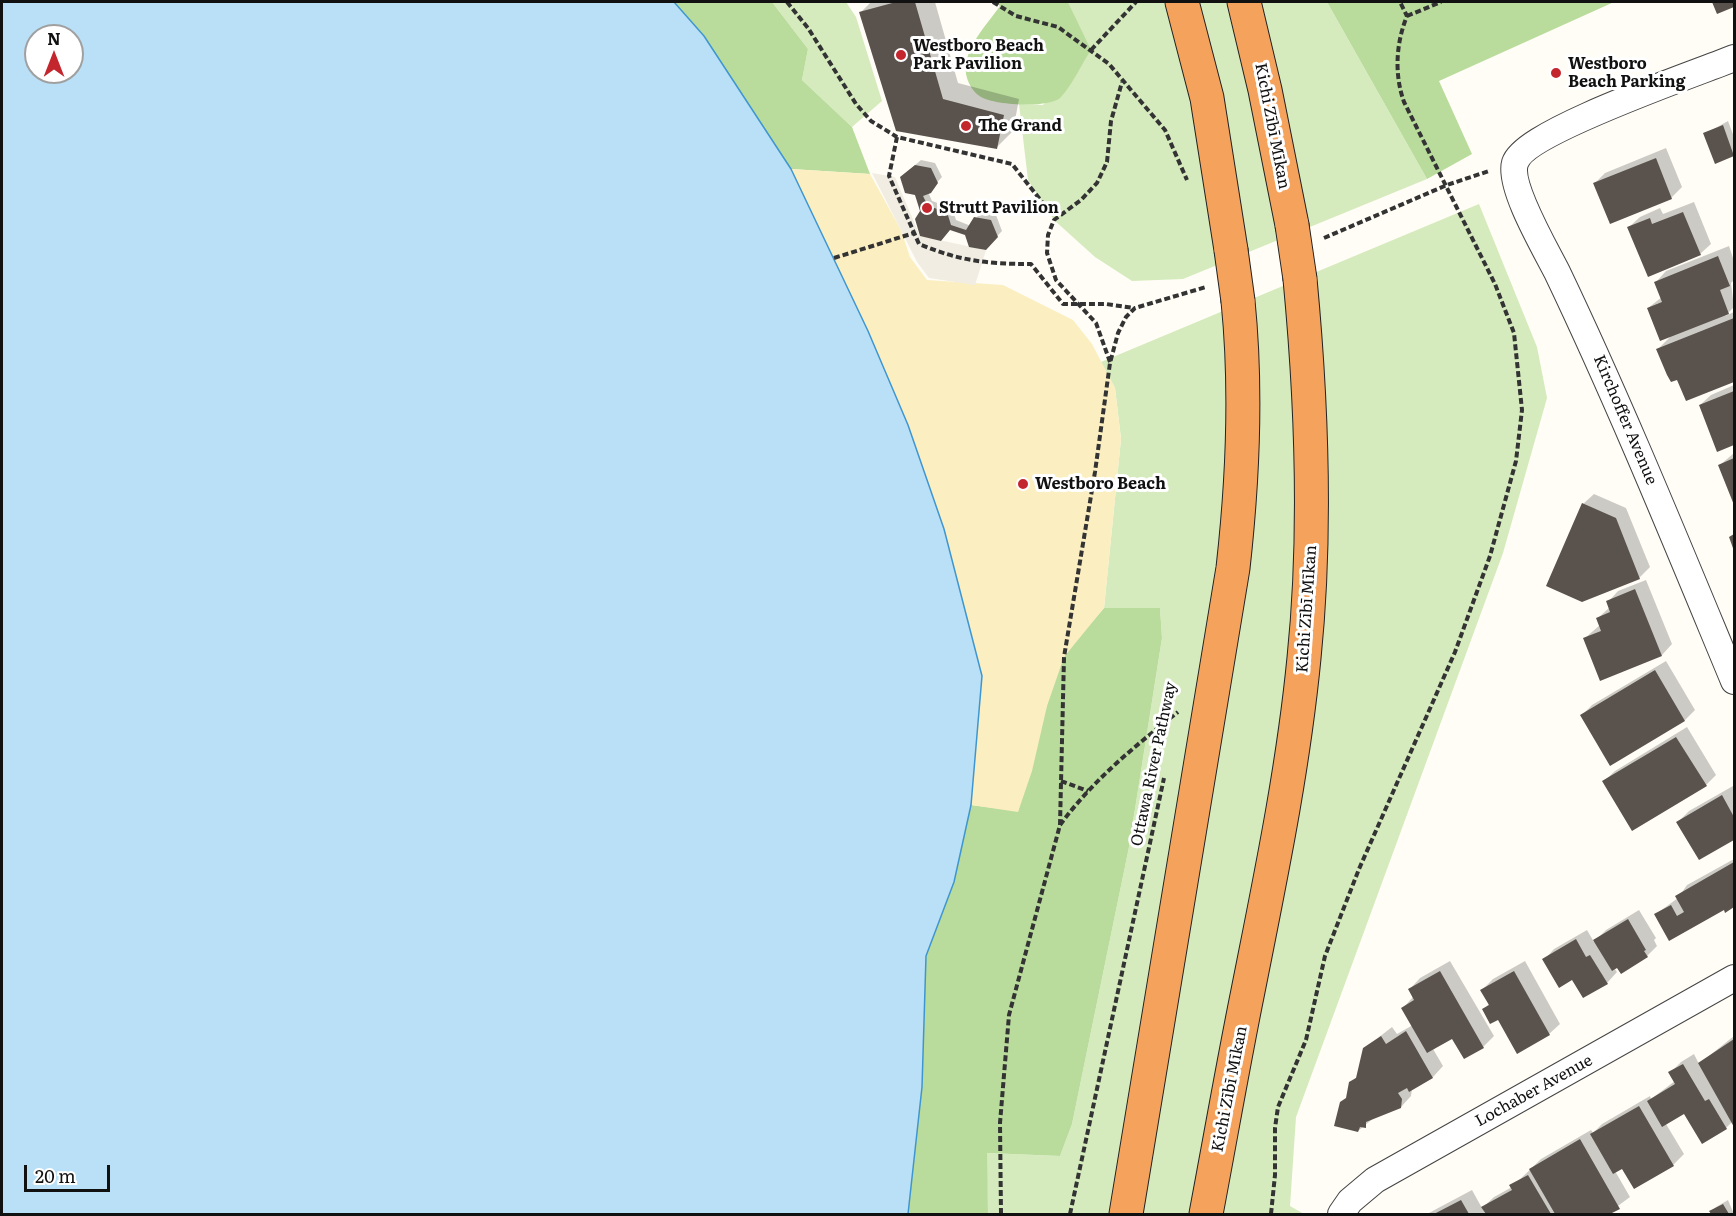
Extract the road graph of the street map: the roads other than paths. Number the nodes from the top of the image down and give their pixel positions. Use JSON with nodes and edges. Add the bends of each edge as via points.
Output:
{"nodes":[{"id":1,"x":1182,"y":2,"type":"edge"},
{"id":2,"x":1244,"y":2,"type":"edge"},
{"id":3,"x":1734,"y":58,"type":"edge"},
{"id":4,"x":1734,"y":681,"type":"edge"},
{"id":5,"x":1734,"y":978,"type":"edge"},
{"id":6,"x":1341,"y":1214,"type":"edge"},
{"id":7,"x":1126,"y":1215,"type":"edge"},
{"id":8,"x":1206,"y":1215,"type":"edge"}],
"edges":[{"from":1,"to":7,"type":"highway","bridge":true,"via":[[1207,98],[1238,301],[1243,467],[1216,682]]},
{"from":2,"to":8,"type":"highway","name":"Kichi Zībī Mīkan","bridge":true,"via":[[1265,90],[1300,279],[1311,448],[1311,550],[1305,655],[1286,804]]},
{"from":3,"to":4,"type":"street","name":"Kirchoffer Avenue","via":[[1576,121],[1537,141],[1515,162],[1514,175],[1610,382]]},
{"from":5,"to":6,"type":"street","name":"Lochaber Avenue","via":[[1375,1180]]}]}
